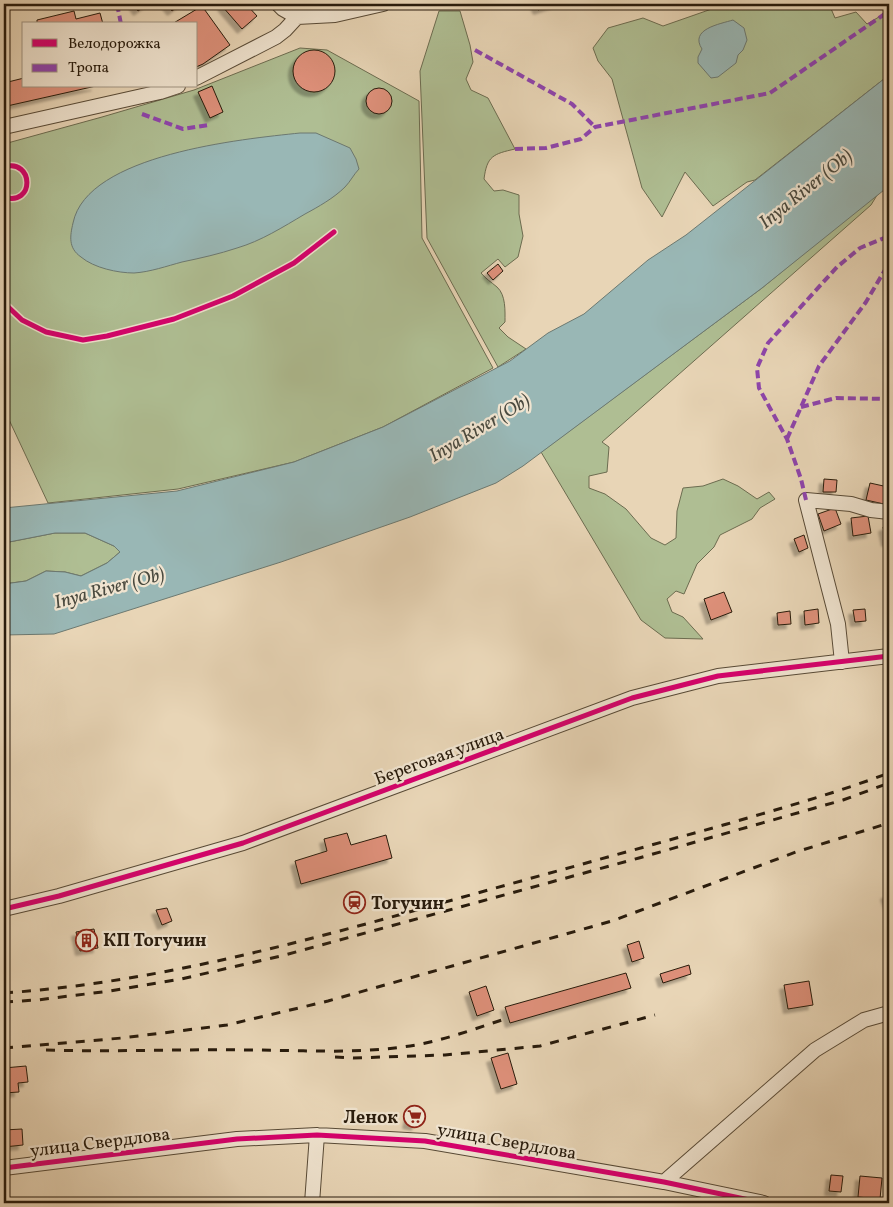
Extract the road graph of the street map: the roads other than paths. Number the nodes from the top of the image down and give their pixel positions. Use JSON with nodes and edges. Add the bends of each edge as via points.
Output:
{"nodes":[{"id":1,"x":278,"y":4,"type":"edge"},
{"id":2,"x":383,"y":4,"type":"edge"},
{"id":3,"x":297,"y":17,"type":"junction"},
{"id":4,"x":198,"y":77,"type":"edge"},
{"id":5,"x":172,"y":88,"type":"edge"},
{"id":6,"x":4,"y":127,"type":"edge"},
{"id":7,"x":889,"y":512,"type":"edge"},
{"id":8,"x":889,"y":656,"type":"edge"},
{"id":9,"x":842,"y":662,"type":"junction"},
{"id":10,"x":4,"y":909,"type":"edge"},
{"id":11,"x":889,"y":1013,"type":"edge"},
{"id":12,"x":317,"y":1135,"type":"junction"},
{"id":13,"x":4,"y":1168,"type":"edge"},
{"id":14,"x":664,"y":1182,"type":"junction"},
{"id":15,"x":312,"y":1203,"type":"edge"},
{"id":16,"x":764,"y":1203,"type":"edge"}],
"edges":[{"from":1,"to":3,"type":"street"},
{"from":2,"to":3,"type":"street","via":[[335,15]]},
{"from":3,"to":4,"type":"street","via":[[276,37]]},
{"from":5,"to":6,"type":"street"},
{"from":7,"to":9,"type":"street","via":[[806,500],[838,624]]},
{"from":8,"to":9,"type":"street","name":"Береговая улица"},
{"from":9,"to":10,"type":"street","name":"Береговая улица","via":[[718,676],[632,698],[243,843]]},
{"from":11,"to":14,"type":"street","via":[[864,1020],[815,1050]]},
{"from":12,"to":13,"type":"street","name":"улица Свердлова","via":[[237,1139]]},
{"from":12,"to":14,"type":"street","name":"улица Свердлова","via":[[425,1142]]},
{"from":12,"to":15,"type":"street"},
{"from":14,"to":16,"type":"street","name":"улица Свердлова"}]}
